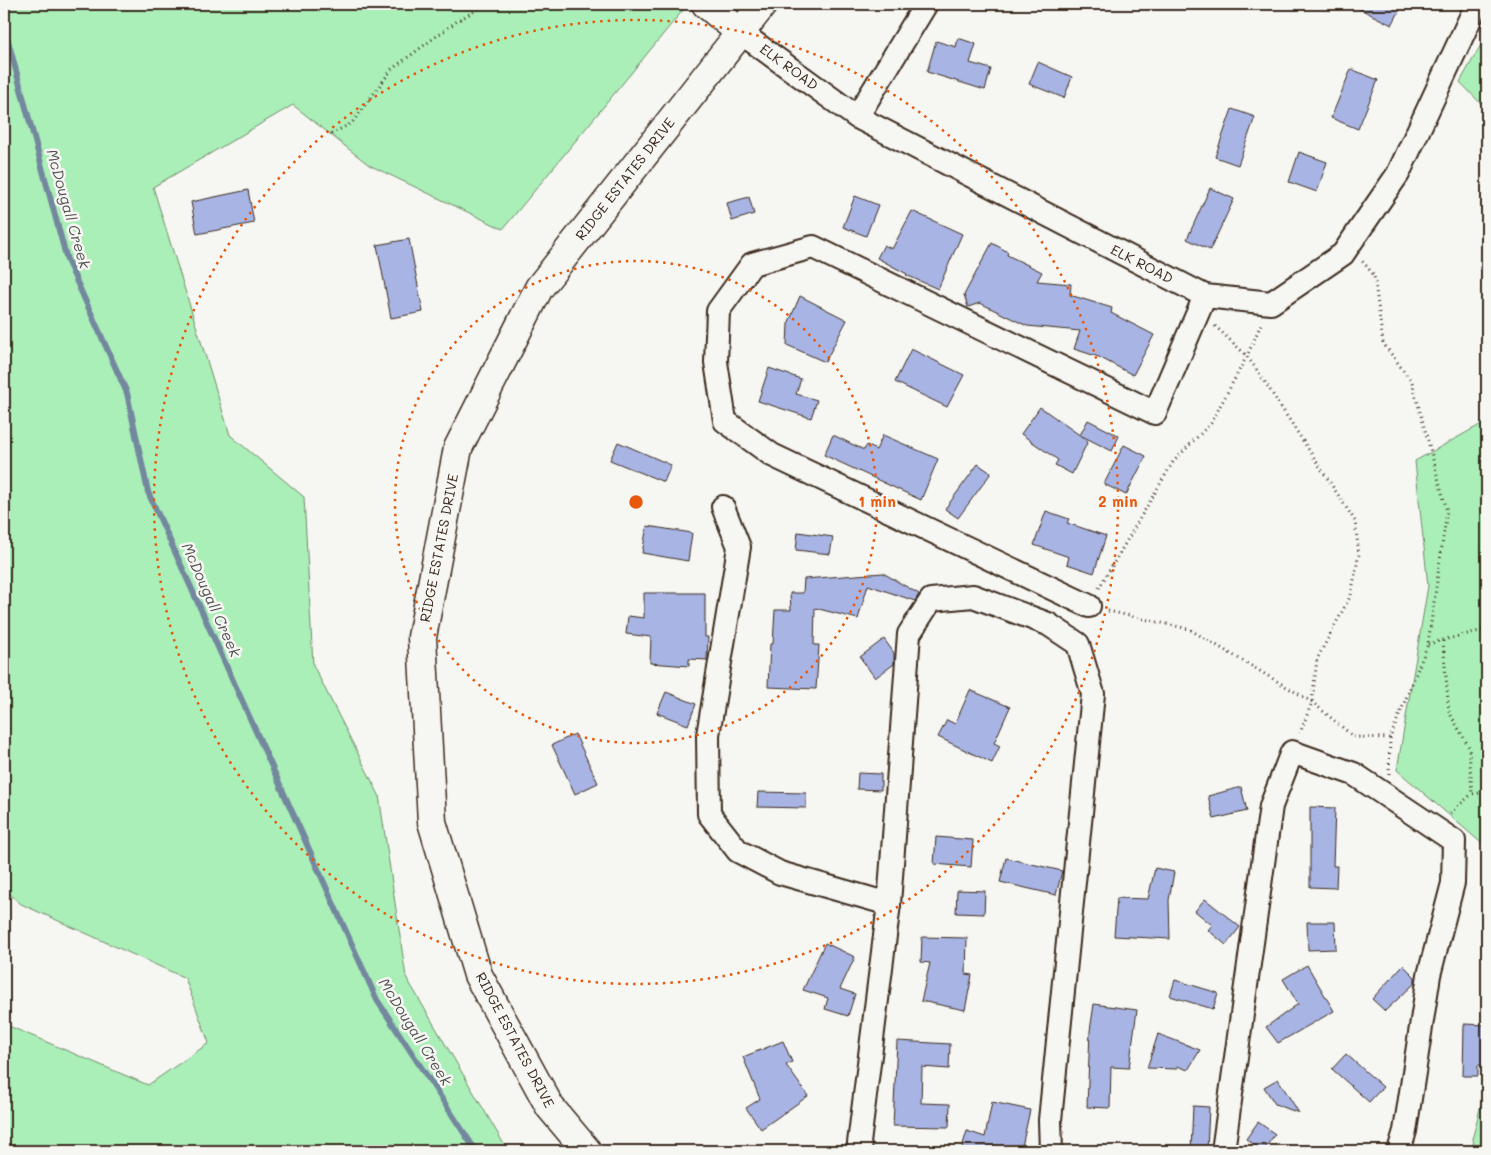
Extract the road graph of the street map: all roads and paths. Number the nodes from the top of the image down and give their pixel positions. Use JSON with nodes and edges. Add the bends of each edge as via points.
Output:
{"nodes":[{"id":1,"x":487,"y":4,"type":"edge"},
{"id":2,"x":706,"y":4,"type":"edge"},
{"id":3,"x":763,"y":4,"type":"edge"},
{"id":4,"x":926,"y":4,"type":"edge"},
{"id":5,"x":1477,"y":4,"type":"edge"},
{"id":6,"x":741,"y":32,"type":"junction"},
{"id":7,"x":858,"y":117,"type":"junction"},
{"id":8,"x":331,"y":134,"type":"dead end"},
{"id":9,"x":1349,"y":245,"type":"junction"},
{"id":10,"x":1202,"y":303,"type":"junction"},
{"id":11,"x":1271,"y":303,"type":"junction"},
{"id":12,"x":1247,"y":356,"type":"junction"},
{"id":13,"x":722,"y":506,"type":"dead end"},
{"id":14,"x":1089,"y":606,"type":"junction"},
{"id":15,"x":1487,"y":629,"type":"edge"},
{"id":16,"x":1443,"y":641,"type":"junction"},
{"id":17,"x":1428,"y":644,"type":"junction"},
{"id":18,"x":1312,"y":702,"type":"junction"},
{"id":19,"x":1390,"y":738,"type":"junction"},
{"id":20,"x":1292,"y":752,"type":"junction"},
{"id":21,"x":1487,"y":792,"type":"edge"},
{"id":22,"x":1472,"y":794,"type":"junction"},
{"id":23,"x":1389,"y":797,"type":"junction"},
{"id":24,"x":1433,"y":827,"type":"junction"},
{"id":25,"x":889,"y":904,"type":"junction"},
{"id":26,"x":587,"y":1151,"type":"edge"},
{"id":27,"x":861,"y":1151,"type":"edge"},
{"id":28,"x":1050,"y":1151,"type":"edge"},
{"id":29,"x":1223,"y":1151,"type":"edge"},
{"id":30,"x":1399,"y":1151,"type":"edge"}],
"edges":[{"from":1,"to":8,"type":"path","via":[[456,21],[392,69],[352,123]]},
{"from":2,"to":6,"type":"street","name":"ELK ROAD"},
{"from":3,"to":6,"type":"street","name":"RIDGE ESTATES DRIVE"},
{"from":4,"to":7,"type":"street"},
{"from":5,"to":9,"type":"street","via":[[1398,174]]},
{"from":6,"to":7,"type":"street","name":"ELK ROAD"},
{"from":6,"to":26,"type":"street","name":"RIDGE ESTATES DRIVE","via":[[539,288],[458,448],[422,637],[432,822],[478,975],[550,1107]]},
{"from":7,"to":10,"type":"street","name":"ELK ROAD"},
{"from":9,"to":11,"type":"street","via":[[1343,254]]},
{"from":9,"to":17,"type":"path","via":[[1374,275],[1383,343],[1412,382],[1447,511]]},
{"from":10,"to":11,"type":"street","name":"ELK ROAD"},
{"from":10,"to":12,"type":"path"},
{"from":10,"to":14,"type":"street","via":[[1155,414],[814,248],[752,264],[718,311],[716,362],[726,421],[772,455]]},
{"from":11,"to":12,"type":"path"},
{"from":12,"to":14,"type":"path","via":[[1210,423],[1173,462]]},
{"from":12,"to":18,"type":"path","via":[[1355,521],[1358,554],[1350,595],[1317,659]]},
{"from":13,"to":25,"type":"street","via":[[739,547],[708,735],[709,814],[738,851],[780,873]]},
{"from":14,"to":18,"type":"path","via":[[1189,629]]},
{"from":15,"to":16,"type":"path"},
{"from":16,"to":17,"type":"path"},
{"from":16,"to":22,"type":"path","via":[[1449,712],[1469,747]]},
{"from":17,"to":19,"type":"path"},
{"from":18,"to":19,"type":"path","via":[[1354,737]]},
{"from":18,"to":20,"type":"path"},
{"from":19,"to":23,"type":"path"},
{"from":20,"to":23,"type":"street","via":[[1354,774]]},
{"from":20,"to":29,"type":"street","via":[[1271,806]]},
{"from":21,"to":22,"type":"path"},
{"from":22,"to":24,"type":"path"},
{"from":23,"to":24,"type":"street"},
{"from":24,"to":30,"type":"street","via":[[1454,841],[1453,883],[1429,975],[1405,1131]]},
{"from":25,"to":27,"type":"street","via":[[866,1077],[859,1143]]},
{"from":25,"to":28,"type":"street","via":[[909,634],[931,600],[973,596],[1048,624],[1078,644],[1092,694],[1050,1120]]}]}
